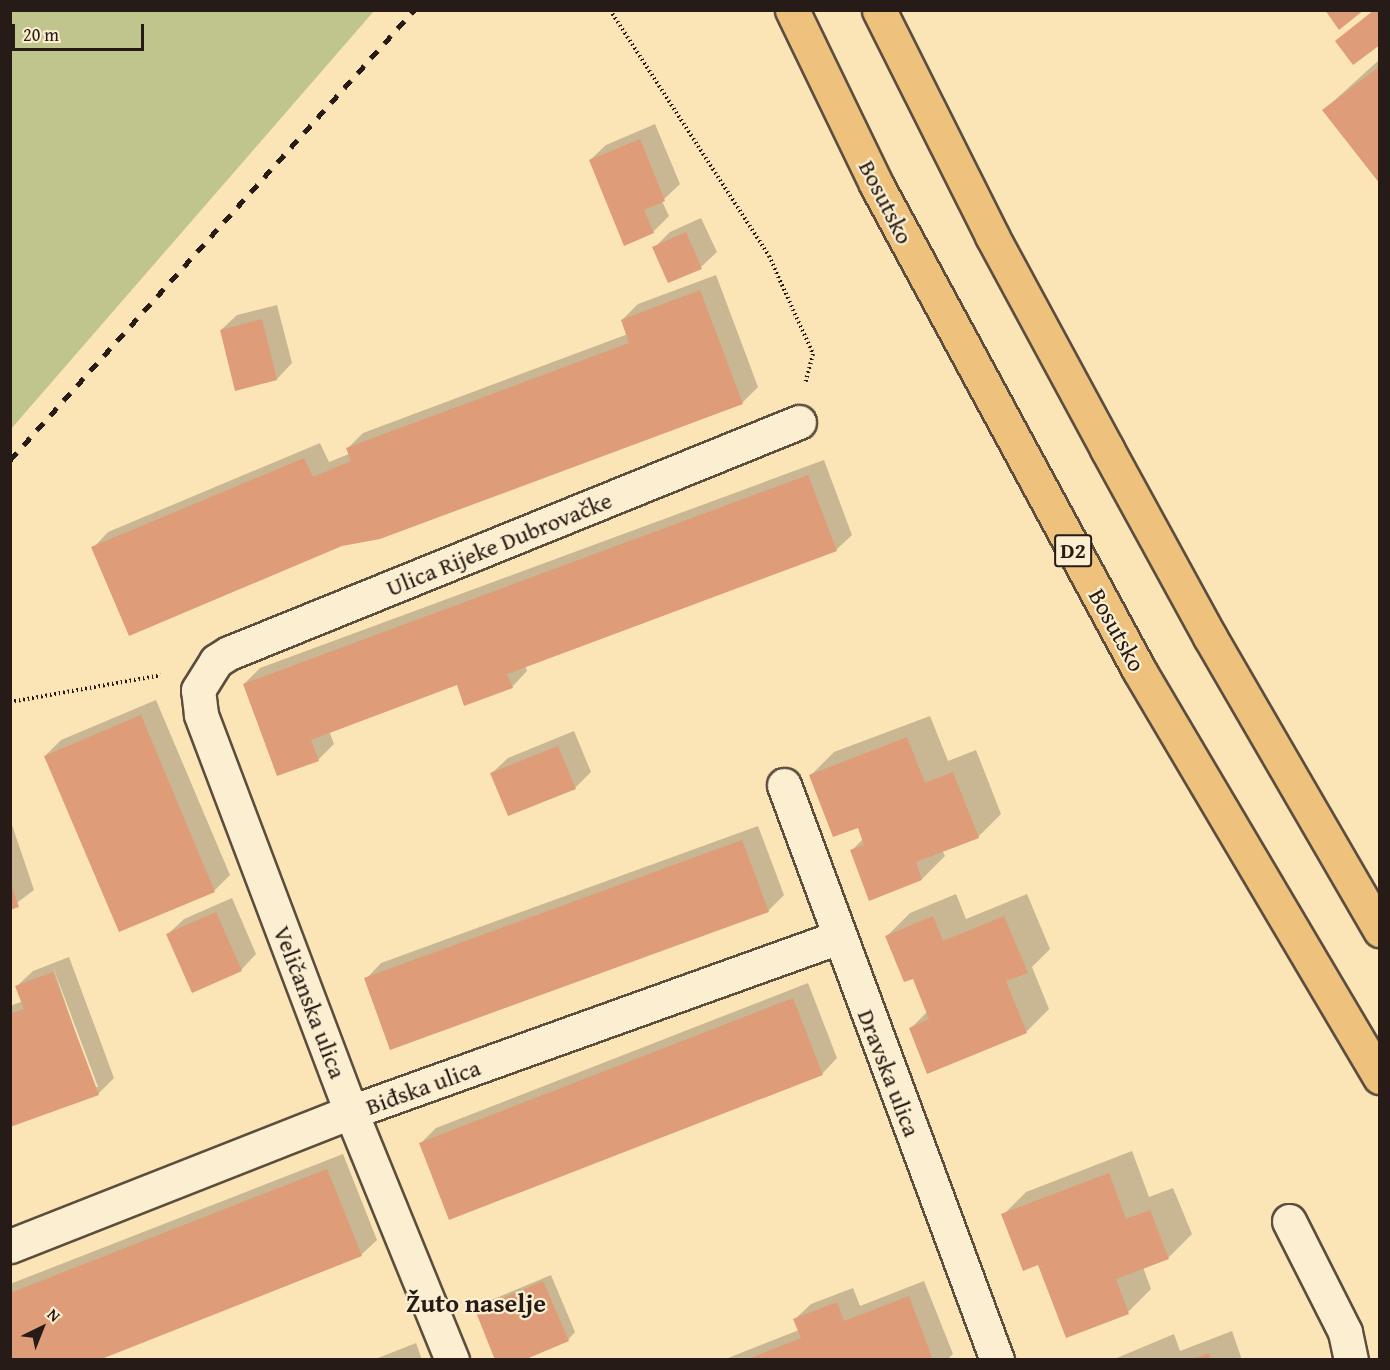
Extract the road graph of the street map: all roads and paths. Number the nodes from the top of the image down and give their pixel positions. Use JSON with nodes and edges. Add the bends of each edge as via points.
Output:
{"nodes":[{"id":1,"x":610,"y":10,"type":"edge"},
{"id":2,"x":792,"y":10,"type":"edge"},
{"id":3,"x":879,"y":10,"type":"edge"},
{"id":4,"x":799,"y":422,"type":"joint"},
{"id":5,"x":206,"y":676,"type":"junction"},
{"id":6,"x":10,"y":702,"type":"edge"},
{"id":7,"x":784,"y":785,"type":"dead end"},
{"id":8,"x":1380,"y":930,"type":"edge"},
{"id":9,"x":839,"y":937,"type":"junction"},
{"id":10,"x":1380,"y":1077,"type":"edge"},
{"id":11,"x":351,"y":1112,"type":"junction"},
{"id":12,"x":1289,"y":1221,"type":"dead end"},
{"id":13,"x":10,"y":1246,"type":"edge"},
{"id":14,"x":452,"y":1359,"type":"edge"},
{"id":15,"x":997,"y":1359,"type":"edge"},
{"id":16,"x":1351,"y":1359,"type":"edge"}],
"edges":[{"from":1,"to":4,"type":"path","via":[[769,256],[813,354]]},
{"from":2,"to":10,"type":"highway","name":"Bosutsko","number":"D2","via":[[881,194],[1133,659]]},
{"from":3,"to":8,"type":"highway","via":[[992,236],[1192,606]]},
{"from":4,"to":5,"type":"street","name":"Ulica Rijeke Dubrovačke","via":[[229,653],[216,661]]},
{"from":5,"to":6,"type":"path","via":[[157,676]]},
{"from":5,"to":11,"type":"street","name":"Veličanska ulica","via":[[198,690],[201,714]]},
{"from":7,"to":9,"type":"street","name":"Dravska ulica"},
{"from":9,"to":11,"type":"street","name":"Biđska ulica"},
{"from":9,"to":15,"type":"street","name":"Dravska ulica"},
{"from":11,"to":13,"type":"street","name":"Biđska ulica"},
{"from":11,"to":14,"type":"street","name":"Veličanska ulica"},
{"from":12,"to":16,"type":"street","via":[[1345,1332]]}]}
